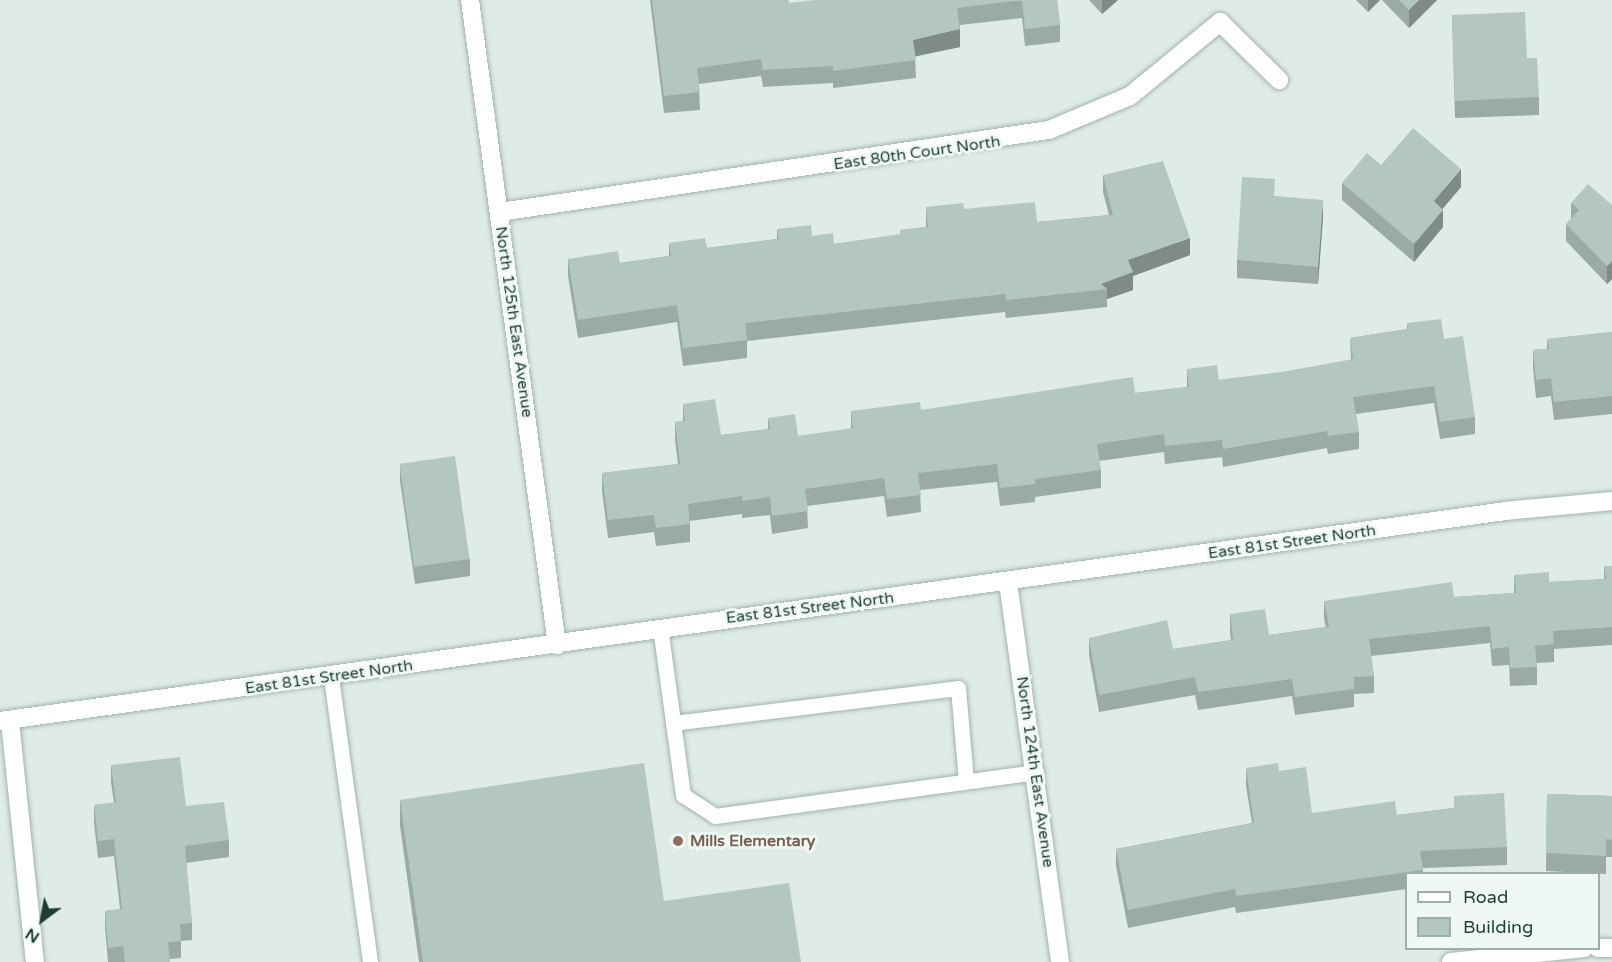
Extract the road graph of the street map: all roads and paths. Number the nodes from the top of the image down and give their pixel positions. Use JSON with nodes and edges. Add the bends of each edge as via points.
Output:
{"nodes":[{"id":1,"x":470,"y":0,"type":"edge"},
{"id":2,"x":1279,"y":80,"type":"dead end"},
{"id":3,"x":500,"y":212,"type":"junction"},
{"id":4,"x":1612,"y":501,"type":"edge"},
{"id":5,"x":1008,"y":582,"type":"junction"},
{"id":6,"x":660,"y":627,"type":"junction"},
{"id":7,"x":557,"y":645,"type":"junction"},
{"id":8,"x":331,"y":677,"type":"junction"},
{"id":9,"x":5,"y":721,"type":"edge"},
{"id":10,"x":674,"y":723,"type":"junction"},
{"id":11,"x":1036,"y":772,"type":"junction"},
{"id":12,"x":966,"y":781,"type":"junction"},
{"id":13,"x":1565,"y":950,"type":"edge"},
{"id":14,"x":35,"y":962,"type":"edge"},
{"id":15,"x":370,"y":962,"type":"edge"},
{"id":16,"x":1060,"y":962,"type":"edge"},
{"id":17,"x":1450,"y":962,"type":"edge"}],
"edges":[{"from":1,"to":3,"type":"street","name":"North 125th East Avenue"},
{"from":2,"to":3,"type":"street","name":"East 80th Court North","via":[[1220,22],[1130,96],[1048,130]]},
{"from":3,"to":7,"type":"street","name":"North 125th East Avenue"},
{"from":4,"to":5,"type":"street","name":"East 81st Street North","via":[[1505,511]]},
{"from":5,"to":6,"type":"street","name":"East 81st Street North"},
{"from":5,"to":11,"type":"street","name":"North 124th East Avenue"},
{"from":6,"to":7,"type":"street","name":"East 81st Street North"},
{"from":6,"to":10,"type":"lane"},
{"from":7,"to":8,"type":"street","name":"East 81st Street North"},
{"from":8,"to":9,"type":"street","name":"East 81st Street North"},
{"from":8,"to":15,"type":"lane"},
{"from":9,"to":14,"type":"street"},
{"from":10,"to":12,"type":"lane","via":[[683,795],[715,816]]},
{"from":10,"to":12,"type":"lane","via":[[958,688]]},
{"from":11,"to":12,"type":"lane"},
{"from":11,"to":16,"type":"street","name":"North 124th East Avenue"},
{"from":13,"to":17,"type":"street"}]}
